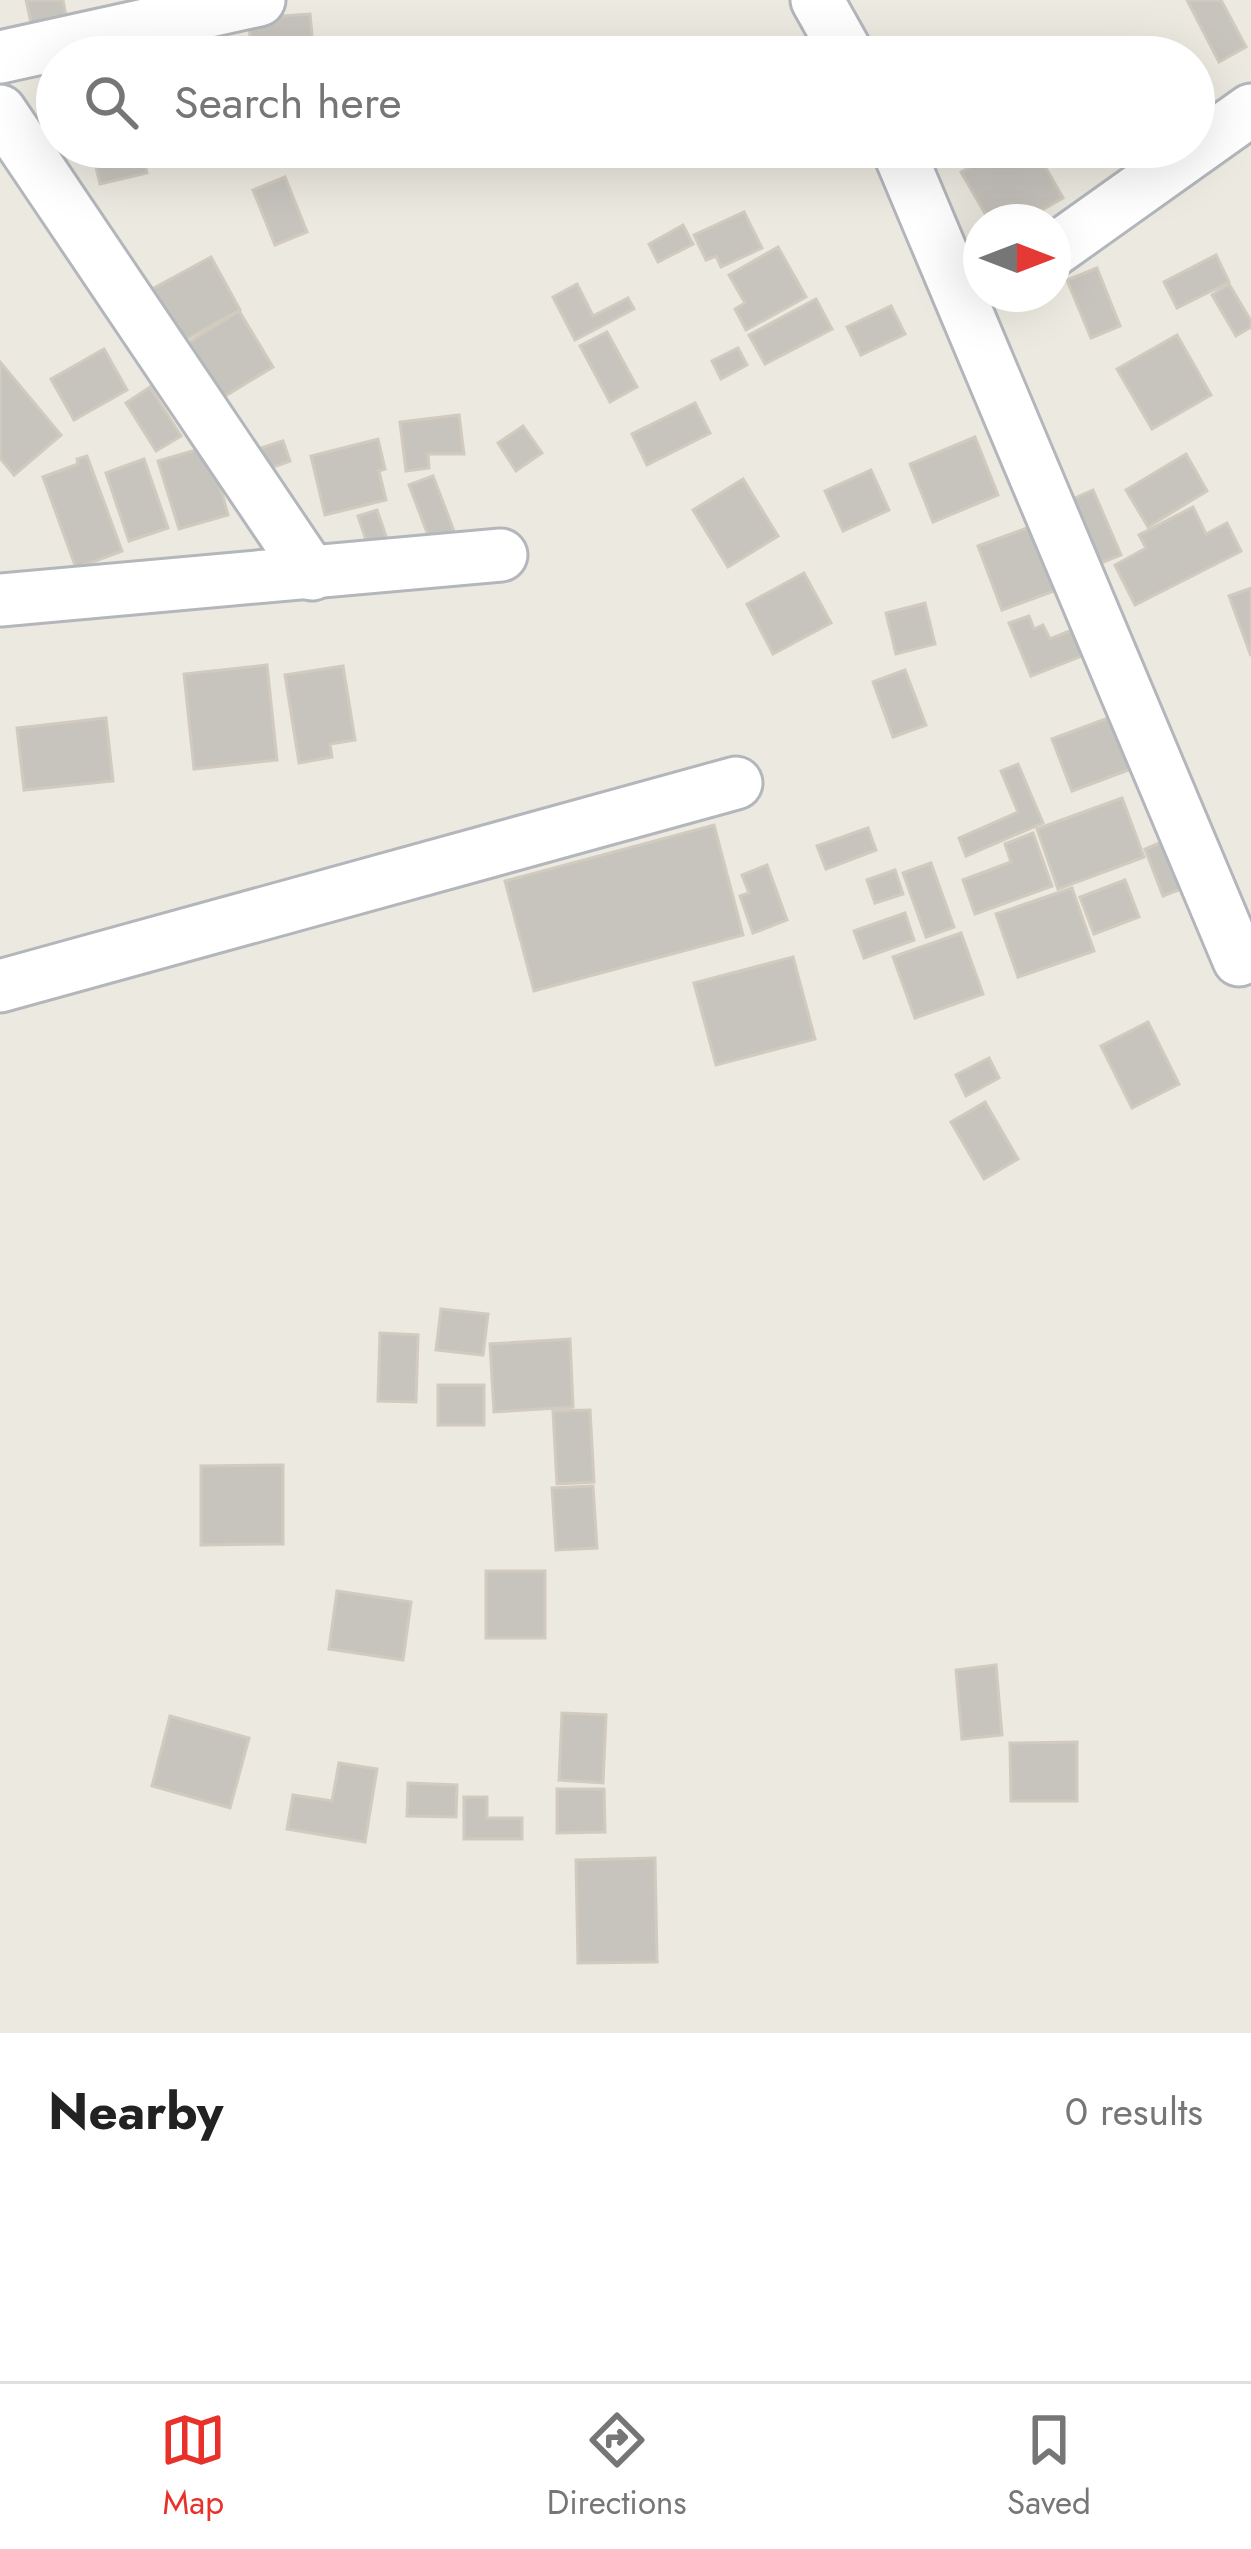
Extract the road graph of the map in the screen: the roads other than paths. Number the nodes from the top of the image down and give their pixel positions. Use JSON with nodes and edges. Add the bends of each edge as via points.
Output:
{"nodes":[{"id":1,"x":260,"y":0,"type":"edge"},
{"id":2,"x":817,"y":0,"type":"edge"},
{"id":3,"x":182,"y":8,"type":"edge"},
{"id":4,"x":78,"y":36,"type":"edge"},
{"id":5,"x":837,"y":36,"type":"edge"},
{"id":6,"x":36,"y":47,"type":"edge"},
{"id":7,"x":0,"y":57,"type":"edge"},
{"id":8,"x":1251,"y":110,"type":"edge"},
{"id":9,"x":0,"y":111,"type":"edge"},
{"id":10,"x":1215,"y":136,"type":"edge"},
{"id":11,"x":36,"y":164,"type":"edge"},
{"id":12,"x":38,"y":168,"type":"edge"},
{"id":13,"x":908,"y":168,"type":"edge"},
{"id":14,"x":1170,"y":168,"type":"edge"},
{"id":15,"x":1071,"y":238,"type":"edge"},
{"id":16,"x":963,"y":273,"type":"edge"},
{"id":17,"x":983,"y":312,"type":"edge"},
{"id":18,"x":501,"y":555,"type":"dead end"},
{"id":19,"x":312,"y":574,"type":"junction"},
{"id":20,"x":0,"y":600,"type":"edge"},
{"id":21,"x":736,"y":783,"type":"dead end"},
{"id":22,"x":1239,"y":960,"type":"dead end"},
{"id":23,"x":0,"y":986,"type":"edge"}],
"edges":[{"from":1,"to":3,"type":"street"},
{"from":2,"to":5,"type":"street"},
{"from":3,"to":4,"type":"street"},
{"from":6,"to":7,"type":"street"},
{"from":8,"to":10,"type":"street"},
{"from":9,"to":11,"type":"street"},
{"from":12,"to":19,"type":"street"},
{"from":13,"to":16,"type":"street"},
{"from":14,"to":15,"type":"street"},
{"from":17,"to":22,"type":"street"},
{"from":18,"to":19,"type":"street"},
{"from":19,"to":20,"type":"street"},
{"from":21,"to":23,"type":"street"}]}
